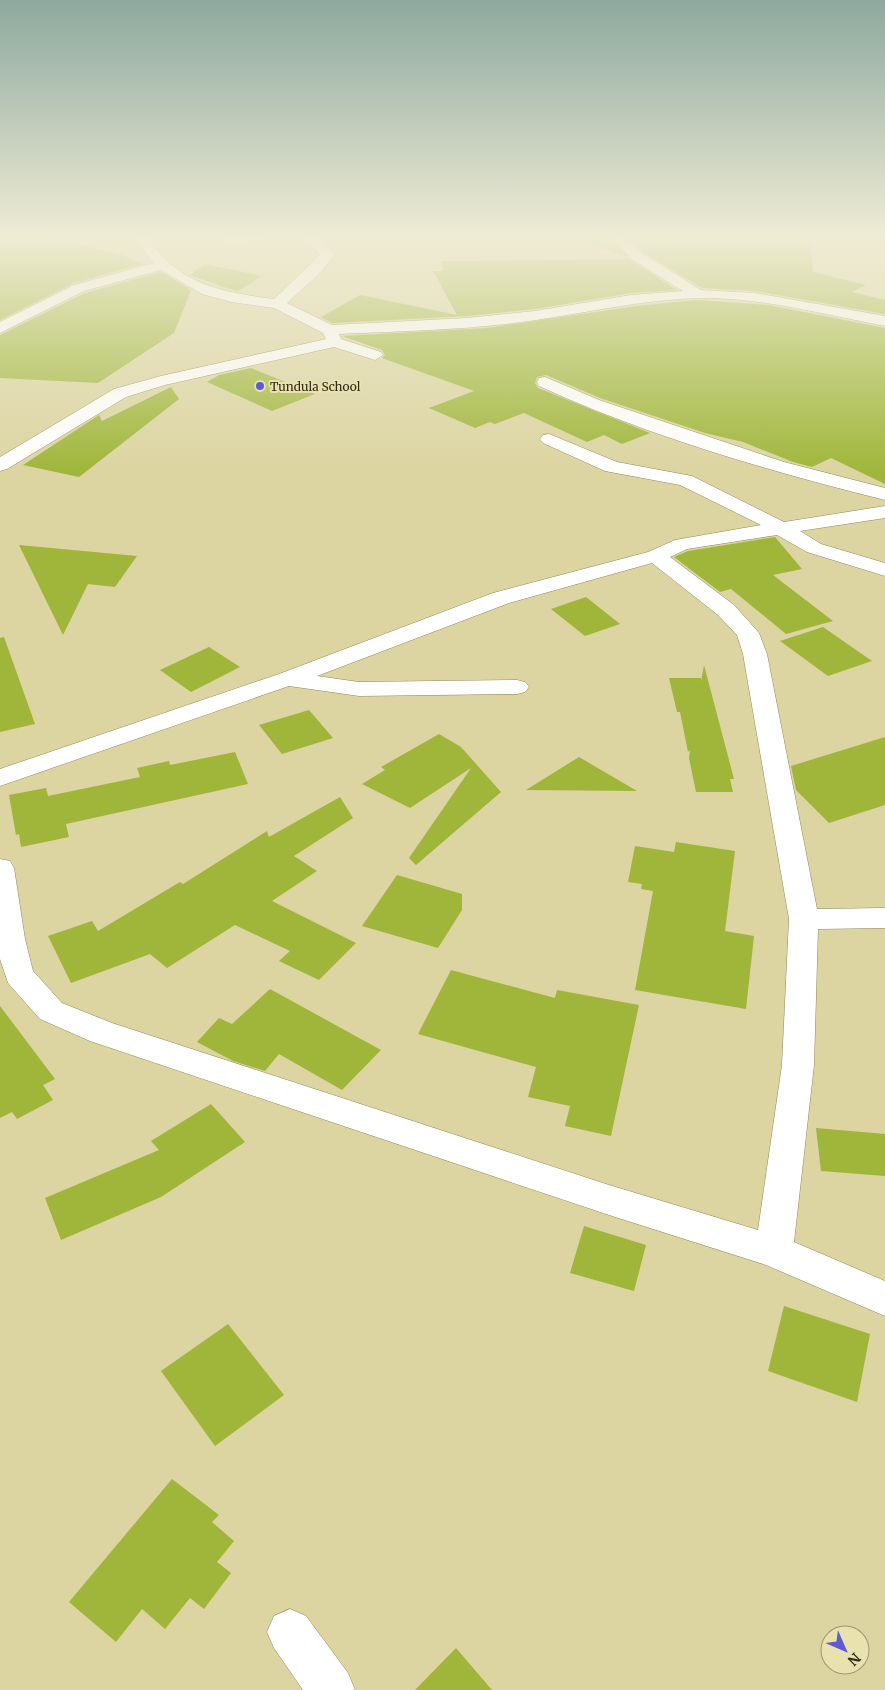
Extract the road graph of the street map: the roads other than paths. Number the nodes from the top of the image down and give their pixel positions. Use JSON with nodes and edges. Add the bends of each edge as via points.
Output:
{"nodes":[{"id":1,"x":28,"y":314,"type":"edge"},
{"id":2,"x":295,"y":314,"type":"edge"},
{"id":3,"x":546,"y":314,"type":"edge"},
{"id":4,"x":846,"y":314,"type":"edge"},
{"id":5,"x":885,"y":321,"type":"edge"},
{"id":6,"x":0,"y":328,"type":"edge"},
{"id":7,"x":332,"y":336,"type":"junction"},
{"id":8,"x":375,"y":355,"type":"dead end"},
{"id":9,"x":545,"y":382,"type":"dead end"},
{"id":10,"x":548,"y":439,"type":"dead end"},
{"id":11,"x":0,"y":465,"type":"edge"},
{"id":12,"x":885,"y":494,"type":"edge"},
{"id":13,"x":885,"y":512,"type":"edge"},
{"id":14,"x":782,"y":528,"type":"junction"},
{"id":15,"x":655,"y":556,"type":"junction"},
{"id":16,"x":885,"y":570,"type":"edge"},
{"id":17,"x":287,"y":679,"type":"junction"},
{"id":18,"x":517,"y":687,"type":"dead end"},
{"id":19,"x":0,"y":778,"type":"edge"},
{"id":20,"x":0,"y":868,"type":"edge"},
{"id":21,"x":885,"y":918,"type":"edge"},
{"id":22,"x":804,"y":919,"type":"junction"},
{"id":23,"x":774,"y":1251,"type":"junction"},
{"id":24,"x":885,"y":1299,"type":"edge"},
{"id":25,"x":290,"y":1632,"type":"dead end"},
{"id":26,"x":331,"y":1690,"type":"edge"}],
"edges":[{"from":1,"to":6,"type":"street"},
{"from":2,"to":7,"type":"street"},
{"from":3,"to":7,"type":"street"},
{"from":4,"to":5,"type":"street"},
{"from":7,"to":8,"type":"street"},
{"from":7,"to":11,"type":"street","via":[[120,394]]},
{"from":9,"to":12,"type":"street","via":[[593,404],[778,466]]},
{"from":10,"to":14,"type":"street","via":[[612,467],[685,480]]},
{"from":13,"to":14,"type":"street"},
{"from":14,"to":15,"type":"street","via":[[682,544]]},
{"from":14,"to":16,"type":"street","via":[[814,548]]},
{"from":15,"to":17,"type":"street","via":[[501,598]]},
{"from":15,"to":22,"type":"street","via":[[726,610],[748,633],[755,654]]},
{"from":17,"to":18,"type":"street","via":[[360,689]]},
{"from":17,"to":19,"type":"street"},
{"from":20,"to":23,"type":"street","via":[[19,976],[51,1011],[101,1032]]},
{"from":21,"to":22,"type":"street"},
{"from":22,"to":23,"type":"street","via":[[798,1064]]},
{"from":23,"to":24,"type":"street"},
{"from":25,"to":26,"type":"street"}]}
